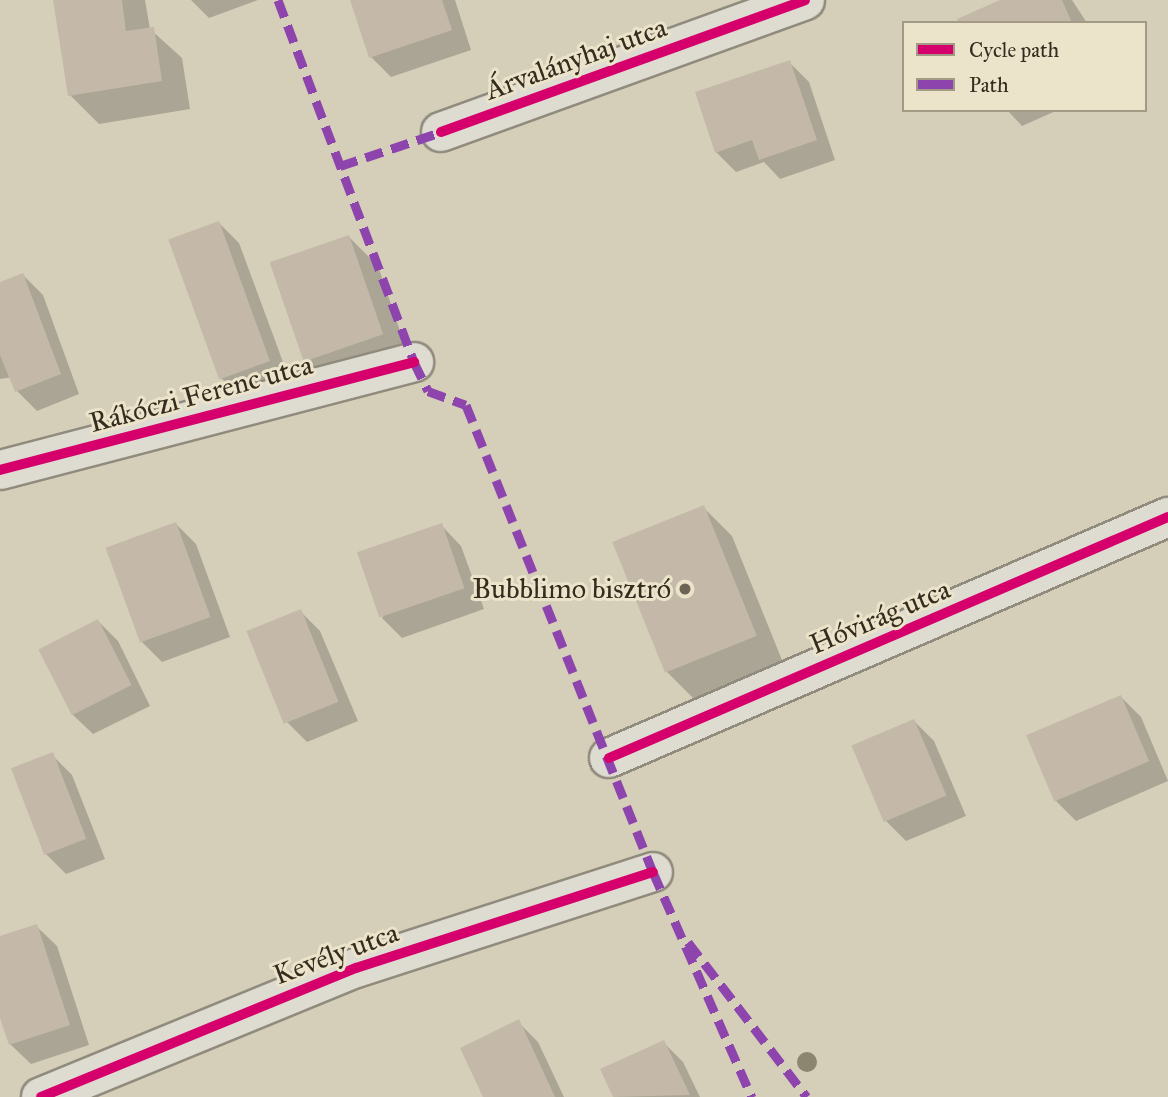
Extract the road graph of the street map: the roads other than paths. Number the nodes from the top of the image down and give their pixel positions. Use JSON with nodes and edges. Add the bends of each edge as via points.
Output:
{"nodes":[{"id":1,"x":805,"y":0,"type":"edge"},
{"id":2,"x":441,"y":132,"type":"dead end"},
{"id":3,"x":414,"y":362,"type":"dead end"},
{"id":4,"x":0,"y":470,"type":"edge"},
{"id":5,"x":1168,"y":517,"type":"edge"},
{"id":6,"x":609,"y":758,"type":"dead end"},
{"id":7,"x":653,"y":872,"type":"dead end"},
{"id":8,"x":41,"y":1097,"type":"edge"}],
"edges":[{"from":1,"to":2,"type":"street","name":"Árvalányhaj utca"},
{"from":3,"to":4,"type":"street","name":"Rákóczi Ferenc utca"},
{"from":5,"to":6,"type":"street","name":"Hóvirág utca"},
{"from":7,"to":8,"type":"street","name":"Kevély utca","via":[[356,968]]}]}
